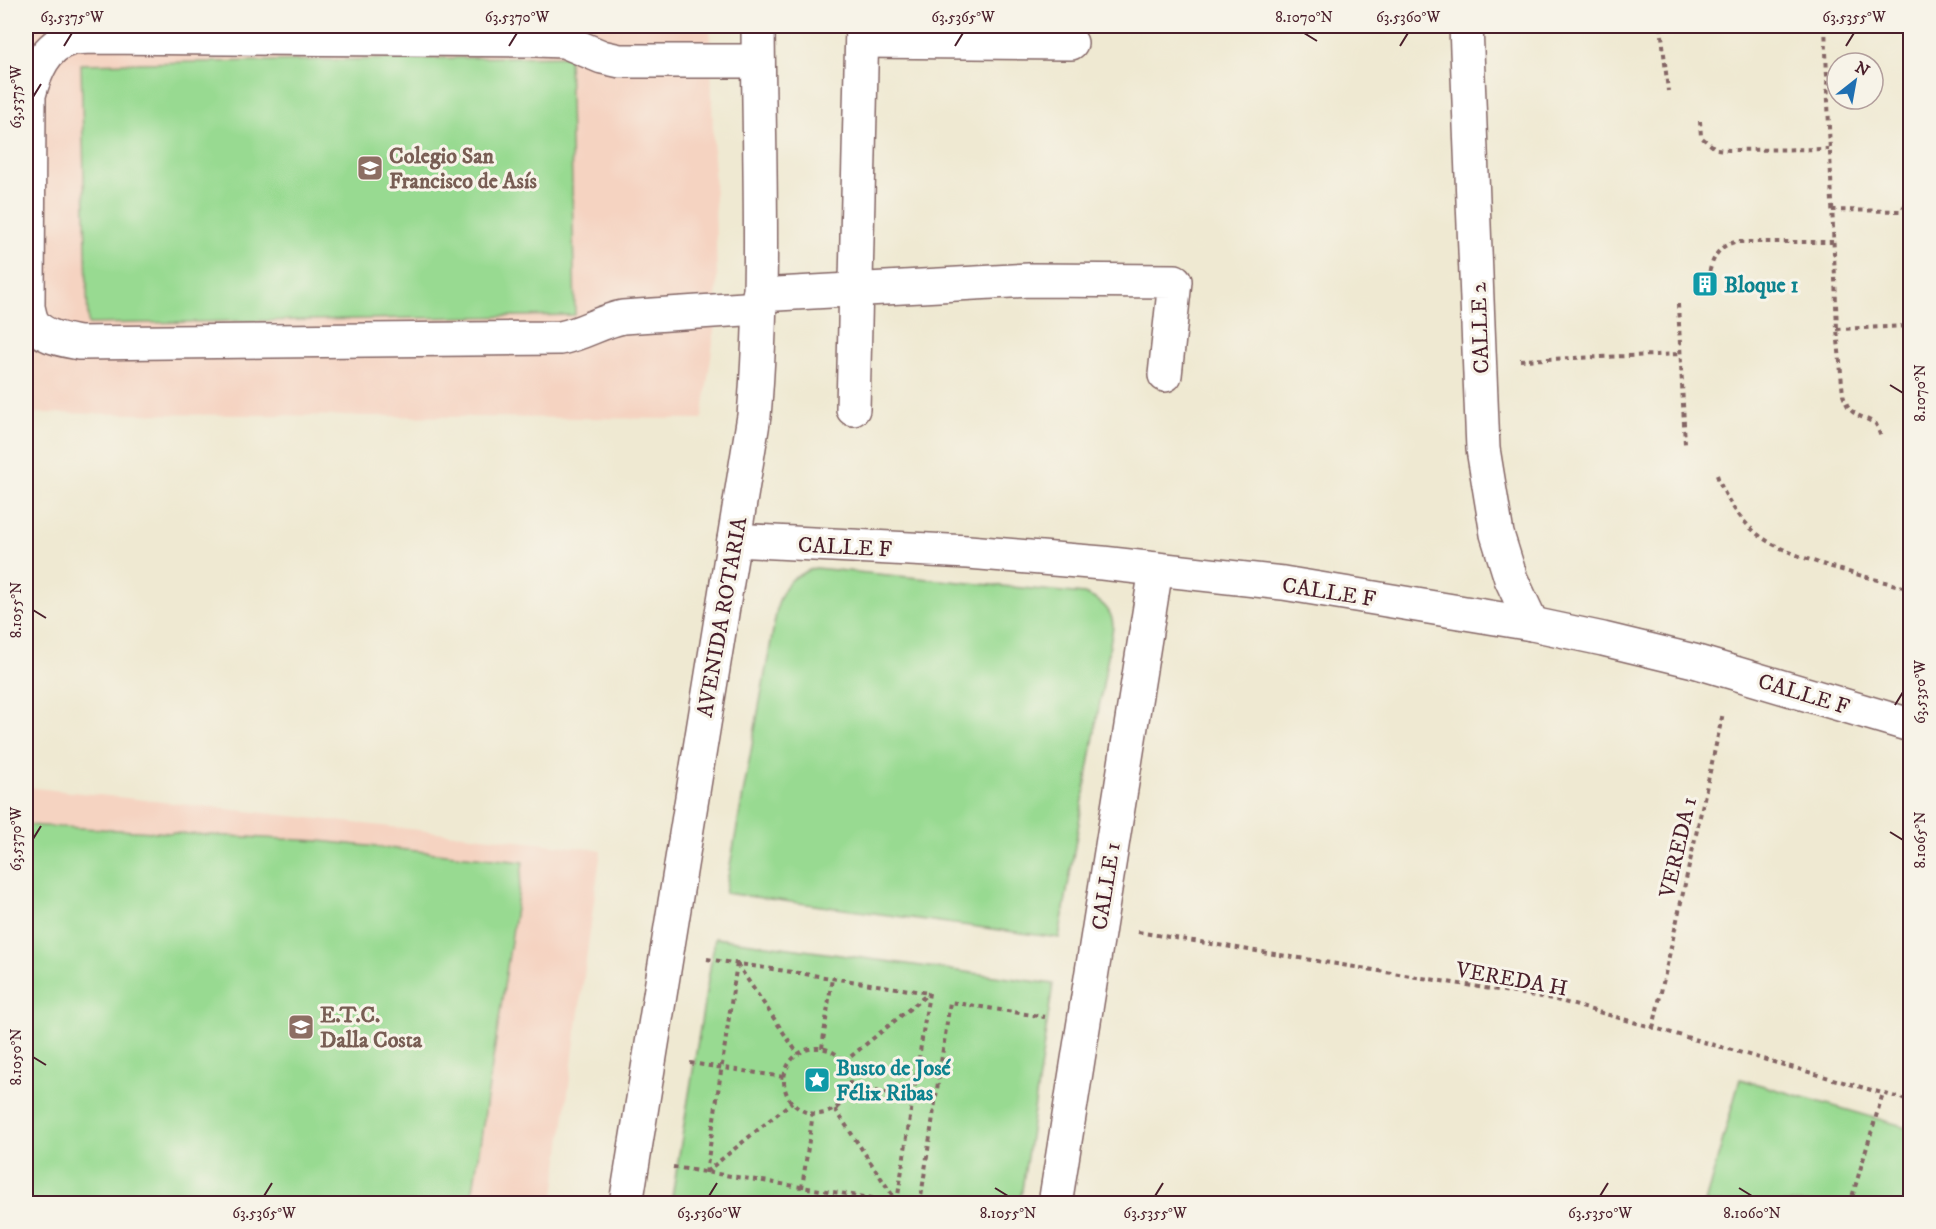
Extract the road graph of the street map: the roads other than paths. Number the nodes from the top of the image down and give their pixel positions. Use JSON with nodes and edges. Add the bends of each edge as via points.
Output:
{"nodes":[{"id":1,"x":758,"y":26,"type":"edge"},
{"id":2,"x":1466,"y":26,"type":"edge"},
{"id":3,"x":862,"y":33,"type":"edge"},
{"id":4,"x":1071,"y":43,"type":"dead end"},
{"id":5,"x":758,"y":61,"type":"junction"},
{"id":6,"x":856,"y":290,"type":"junction"},
{"id":7,"x":759,"y":301,"type":"junction"},
{"id":8,"x":1165,"y":375,"type":"dead end"},
{"id":9,"x":853,"y":409,"type":"dead end"},
{"id":10,"x":734,"y":540,"type":"junction"},
{"id":11,"x":1156,"y":569,"type":"junction"},
{"id":12,"x":1532,"y":624,"type":"junction"},
{"id":13,"x":1911,"y":725,"type":"edge"},
{"id":14,"x":626,"y":1203,"type":"edge"},
{"id":15,"x":1055,"y":1203,"type":"edge"}],
"edges":[{"from":1,"to":5,"type":"street","name":"AVENIDA ROTARIA"},
{"from":2,"to":12,"type":"street","name":"CALLE 2","via":[[1484,449],[1497,534],[1510,579]]},
{"from":3,"to":4,"type":"street"},
{"from":3,"to":6,"type":"street"},
{"from":5,"to":7,"type":"street","name":"AVENIDA ROTARIA"},
{"from":5,"to":7,"type":"street","via":[[620,61],[564,41],[536,40],[69,39],[54,47],[44,59],[29,95],[28,307],[39,330],[79,343],[560,338],[623,316]]},
{"from":6,"to":7,"type":"street"},
{"from":6,"to":8,"type":"street","via":[[1029,280],[1175,281]]},
{"from":6,"to":9,"type":"street"},
{"from":7,"to":10,"type":"street","name":"AVENIDA ROTARIA","via":[[754,416]]},
{"from":10,"to":11,"type":"street","name":"CALLE F","via":[[968,552]]},
{"from":10,"to":14,"type":"street","name":"AVENIDA ROTARIA"},
{"from":11,"to":12,"type":"street","name":"CALLE F","via":[[1282,583]]},
{"from":11,"to":15,"type":"street","name":"CALLE 1"},
{"from":12,"to":13,"type":"street","name":"CALLE F","via":[[1694,660]]}]}
